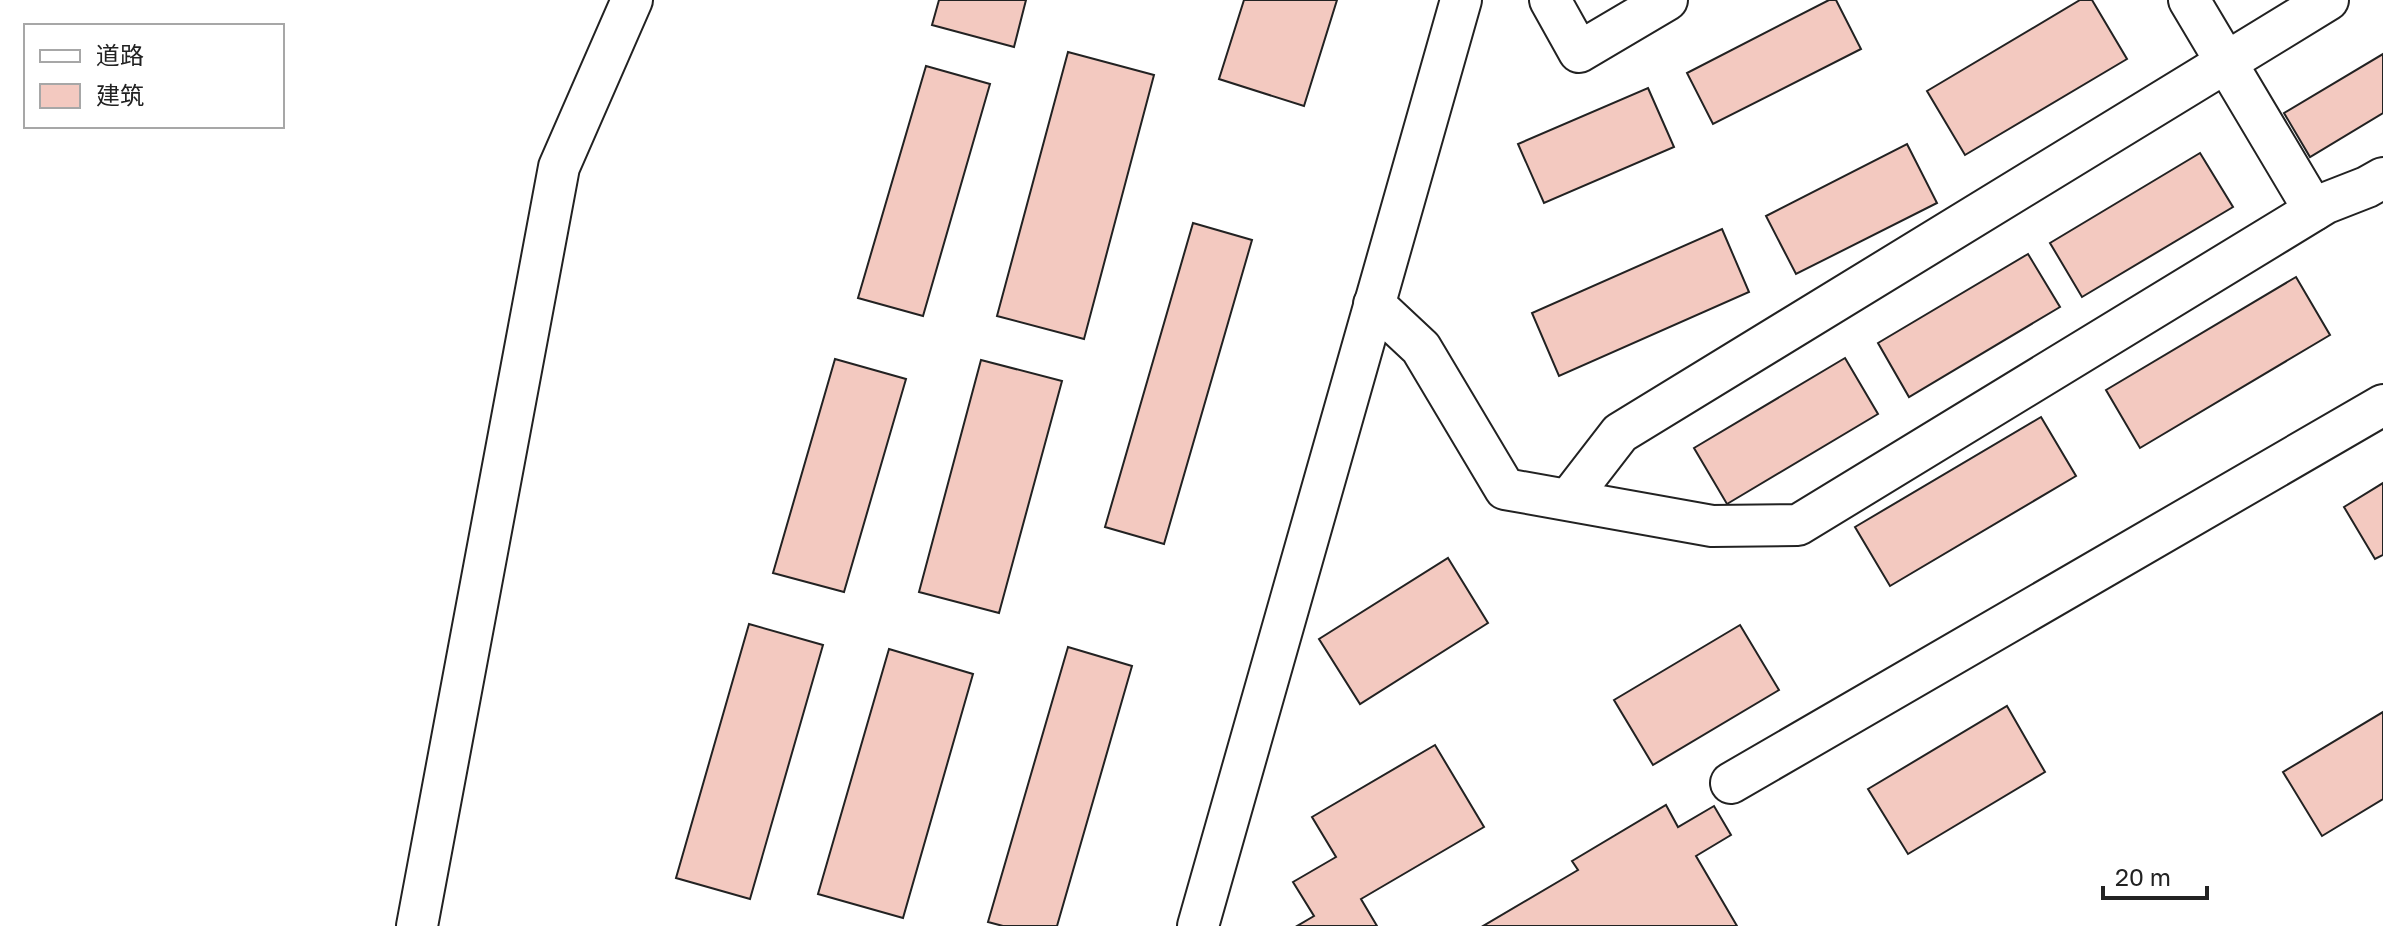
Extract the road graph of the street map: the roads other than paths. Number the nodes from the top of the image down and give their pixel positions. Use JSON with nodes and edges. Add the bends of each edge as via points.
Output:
{"nodes":[{"id":1,"x":632,"y":0,"type":"edge"},
{"id":2,"x":1461,"y":0,"type":"edge"},
{"id":3,"x":1550,"y":0,"type":"edge"},
{"id":4,"x":1667,"y":0,"type":"edge"},
{"id":5,"x":2189,"y":0,"type":"edge"},
{"id":6,"x":2328,"y":0,"type":"edge"},
{"id":7,"x":2225,"y":61,"type":"junction"},
{"id":8,"x":2378,"y":193,"type":"edge"},
{"id":9,"x":2314,"y":210,"type":"junction"},
{"id":10,"x":1374,"y":304,"type":"junction"},
{"id":11,"x":2383,"y":405,"type":"edge"},
{"id":12,"x":1569,"y":499,"type":"junction"},
{"id":13,"x":1731,"y":783,"type":"dead end"},
{"id":14,"x":417,"y":926,"type":"edge"},
{"id":15,"x":1198,"y":926,"type":"edge"}],
"edges":[{"from":1,"to":14,"type":"street","via":[[559,167]]},
{"from":2,"to":10,"type":"street"},
{"from":3,"to":4,"type":"street","via":[[1579,52]]},
{"from":5,"to":7,"type":"street"},
{"from":6,"to":7,"type":"street"},
{"from":7,"to":9,"type":"street"},
{"from":7,"to":12,"type":"street","via":[[1620,433]]},
{"from":8,"to":9,"type":"street"},
{"from":9,"to":12,"type":"street","via":[[1798,525],[1712,526]]},
{"from":10,"to":12,"type":"street","via":[[1421,348],[1505,489]]},
{"from":10,"to":15,"type":"street"},
{"from":11,"to":13,"type":"street"}]}
